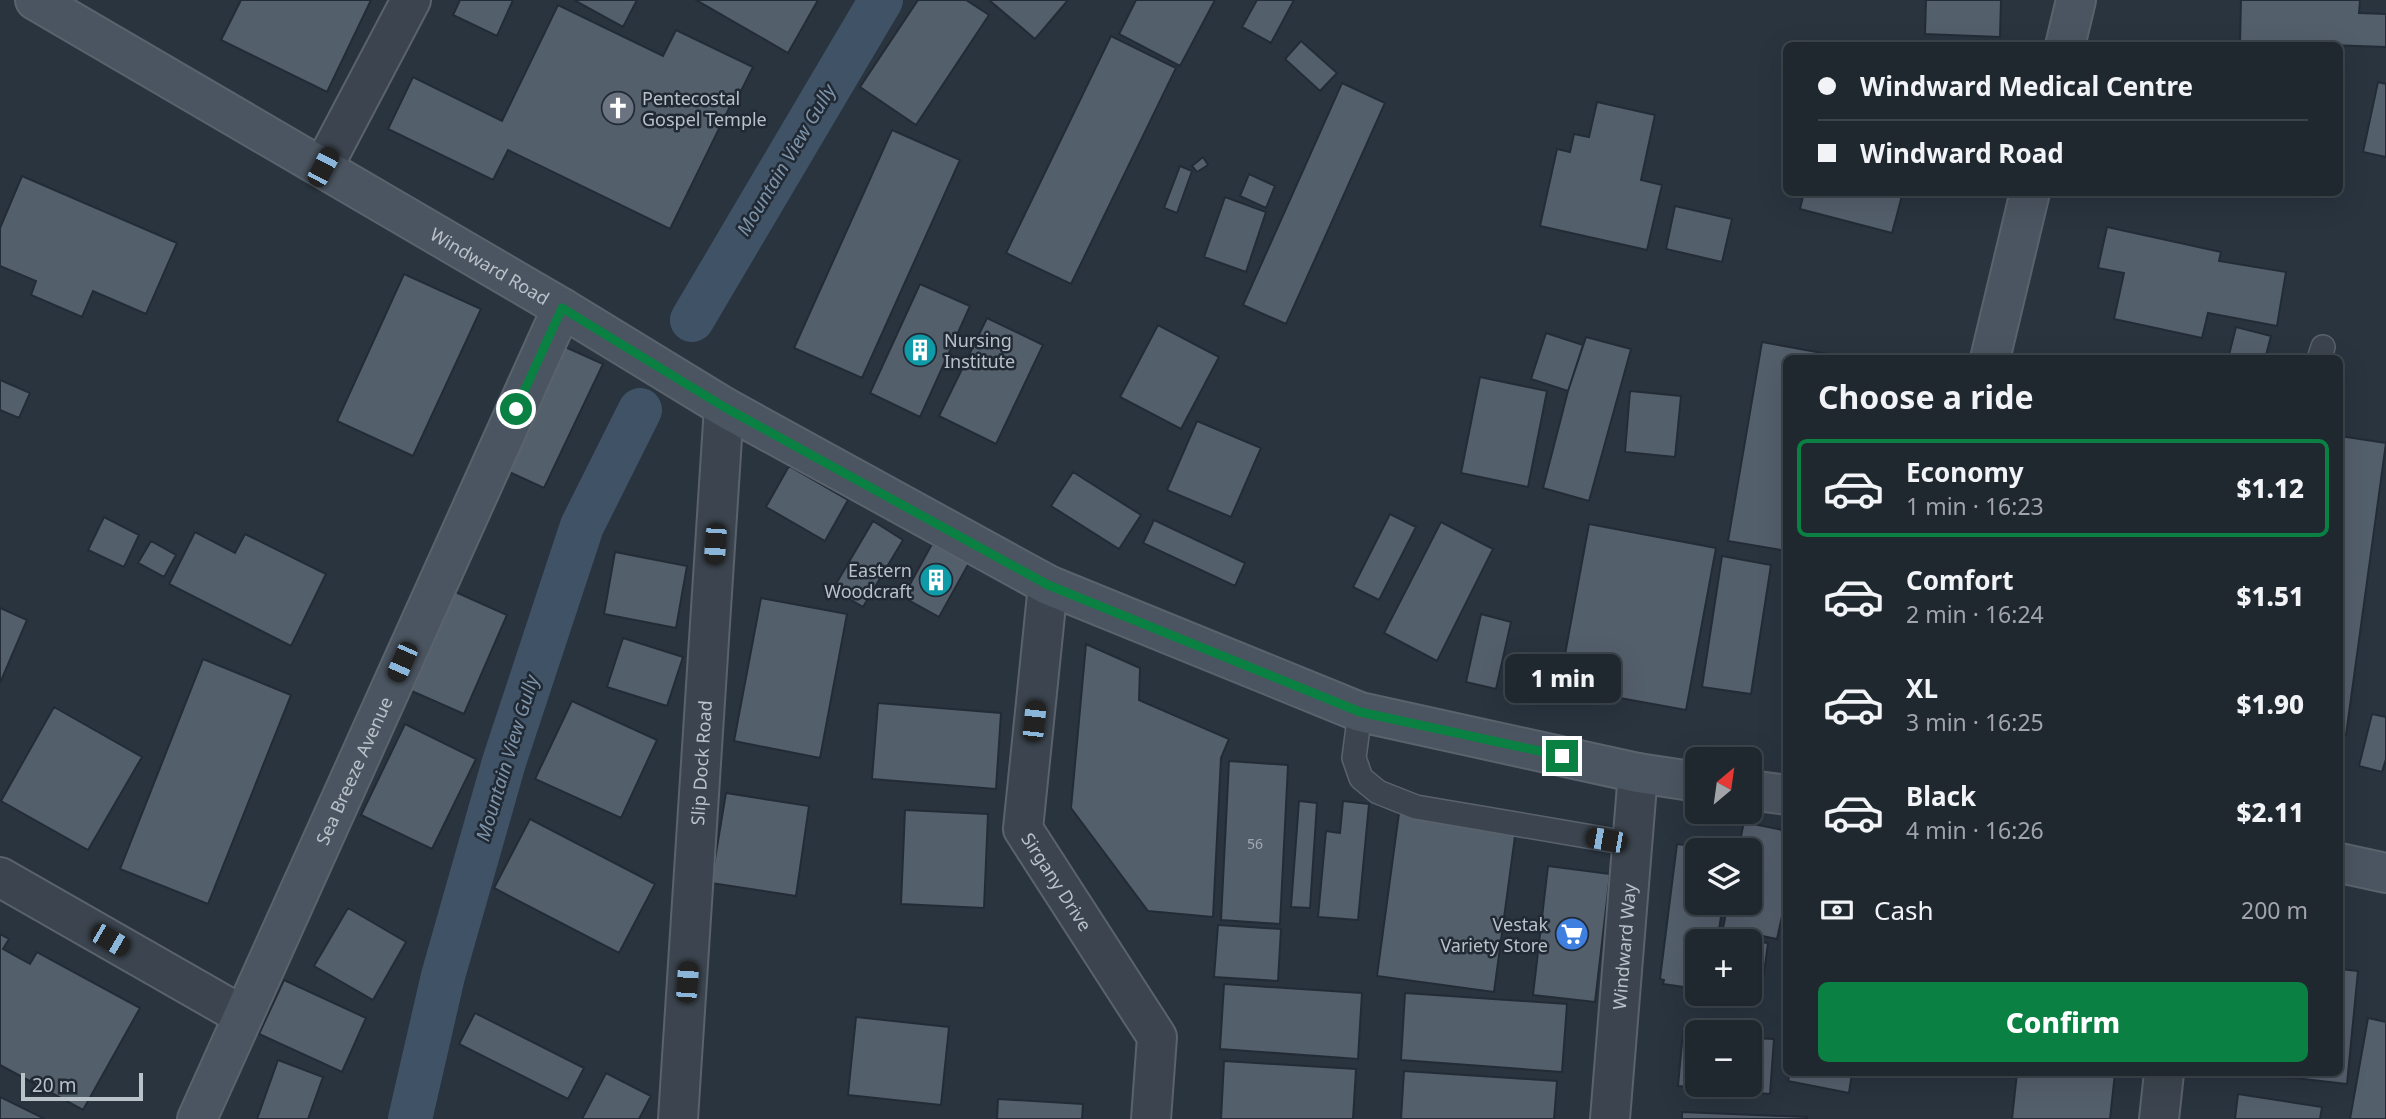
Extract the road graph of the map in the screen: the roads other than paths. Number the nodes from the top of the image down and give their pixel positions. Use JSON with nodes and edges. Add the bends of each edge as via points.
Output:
{"nodes":[{"id":1,"x":35,"y":0,"type":"edge"},
{"id":2,"x":411,"y":0,"type":"edge"},
{"id":3,"x":2076,"y":0,"type":"edge"},
{"id":4,"x":2066,"y":42,"type":"edge"},
{"id":5,"x":323,"y":167,"type":"junction"},
{"id":6,"x":2029,"y":196,"type":"edge"},
{"id":7,"x":562,"y":308,"type":"junction"},
{"id":8,"x":1991,"y":355,"type":"edge"},
{"id":9,"x":724,"y":407,"type":"junction"},
{"id":10,"x":1048,"y":585,"type":"junction"},
{"id":11,"x":1360,"y":712,"type":"junction"},
{"id":12,"x":1638,"y":773,"type":"junction"},
{"id":13,"x":1685,"y":780,"type":"edge"},
{"id":14,"x":1762,"y":792,"type":"edge"},
{"id":15,"x":1783,"y":794,"type":"edge"},
{"id":16,"x":1633,"y":844,"type":"junction"},
{"id":17,"x":2343,"y":864,"type":"edge"},
{"id":18,"x":2386,"y":873,"type":"edge"},
{"id":19,"x":0,"y":877,"type":"edge"},
{"id":20,"x":243,"y":1016,"type":"junction"},
{"id":21,"x":2164,"y":1076,"type":"edge"},
{"id":22,"x":197,"y":1119,"type":"edge"},
{"id":23,"x":678,"y":1119,"type":"edge"},
{"id":24,"x":1151,"y":1119,"type":"edge"},
{"id":25,"x":1610,"y":1119,"type":"edge"},
{"id":26,"x":2159,"y":1119,"type":"edge"}],
"edges":[{"from":1,"to":5,"type":"main road","name":"Windward Road"},
{"from":2,"to":5,"type":"street"},
{"from":3,"to":4,"type":"main road"},
{"from":5,"to":7,"type":"main road","name":"Windward Road"},
{"from":6,"to":8,"type":"main road"},
{"from":7,"to":9,"type":"main road","name":"Windward Road"},
{"from":7,"to":20,"type":"main road","name":"Sea Breeze Avenue"},
{"from":9,"to":10,"type":"main road","name":"Windward Road"},
{"from":9,"to":23,"type":"street","name":"Slip Dock Road"},
{"from":10,"to":11,"type":"main road","name":"Windward Road"},
{"from":10,"to":24,"type":"street","name":"Sirgany Drive","via":[[1023,829],[1157,1037]]},
{"from":11,"to":12,"type":"main road","name":"Windward Road"},
{"from":11,"to":16,"type":"lane","via":[[1354,758],[1361,778],[1378,792],[1416,807]]},
{"from":12,"to":13,"type":"main road","name":"Windward Road"},
{"from":12,"to":16,"type":"street","name":"Windward Way"},
{"from":14,"to":15,"type":"main road"},
{"from":16,"to":25,"type":"street","name":"Windward Way"},
{"from":17,"to":18,"type":"main road"},
{"from":19,"to":20,"type":"street"},
{"from":20,"to":22,"type":"main road","name":"Sea Breeze Avenue"},
{"from":21,"to":26,"type":"street"}]}
